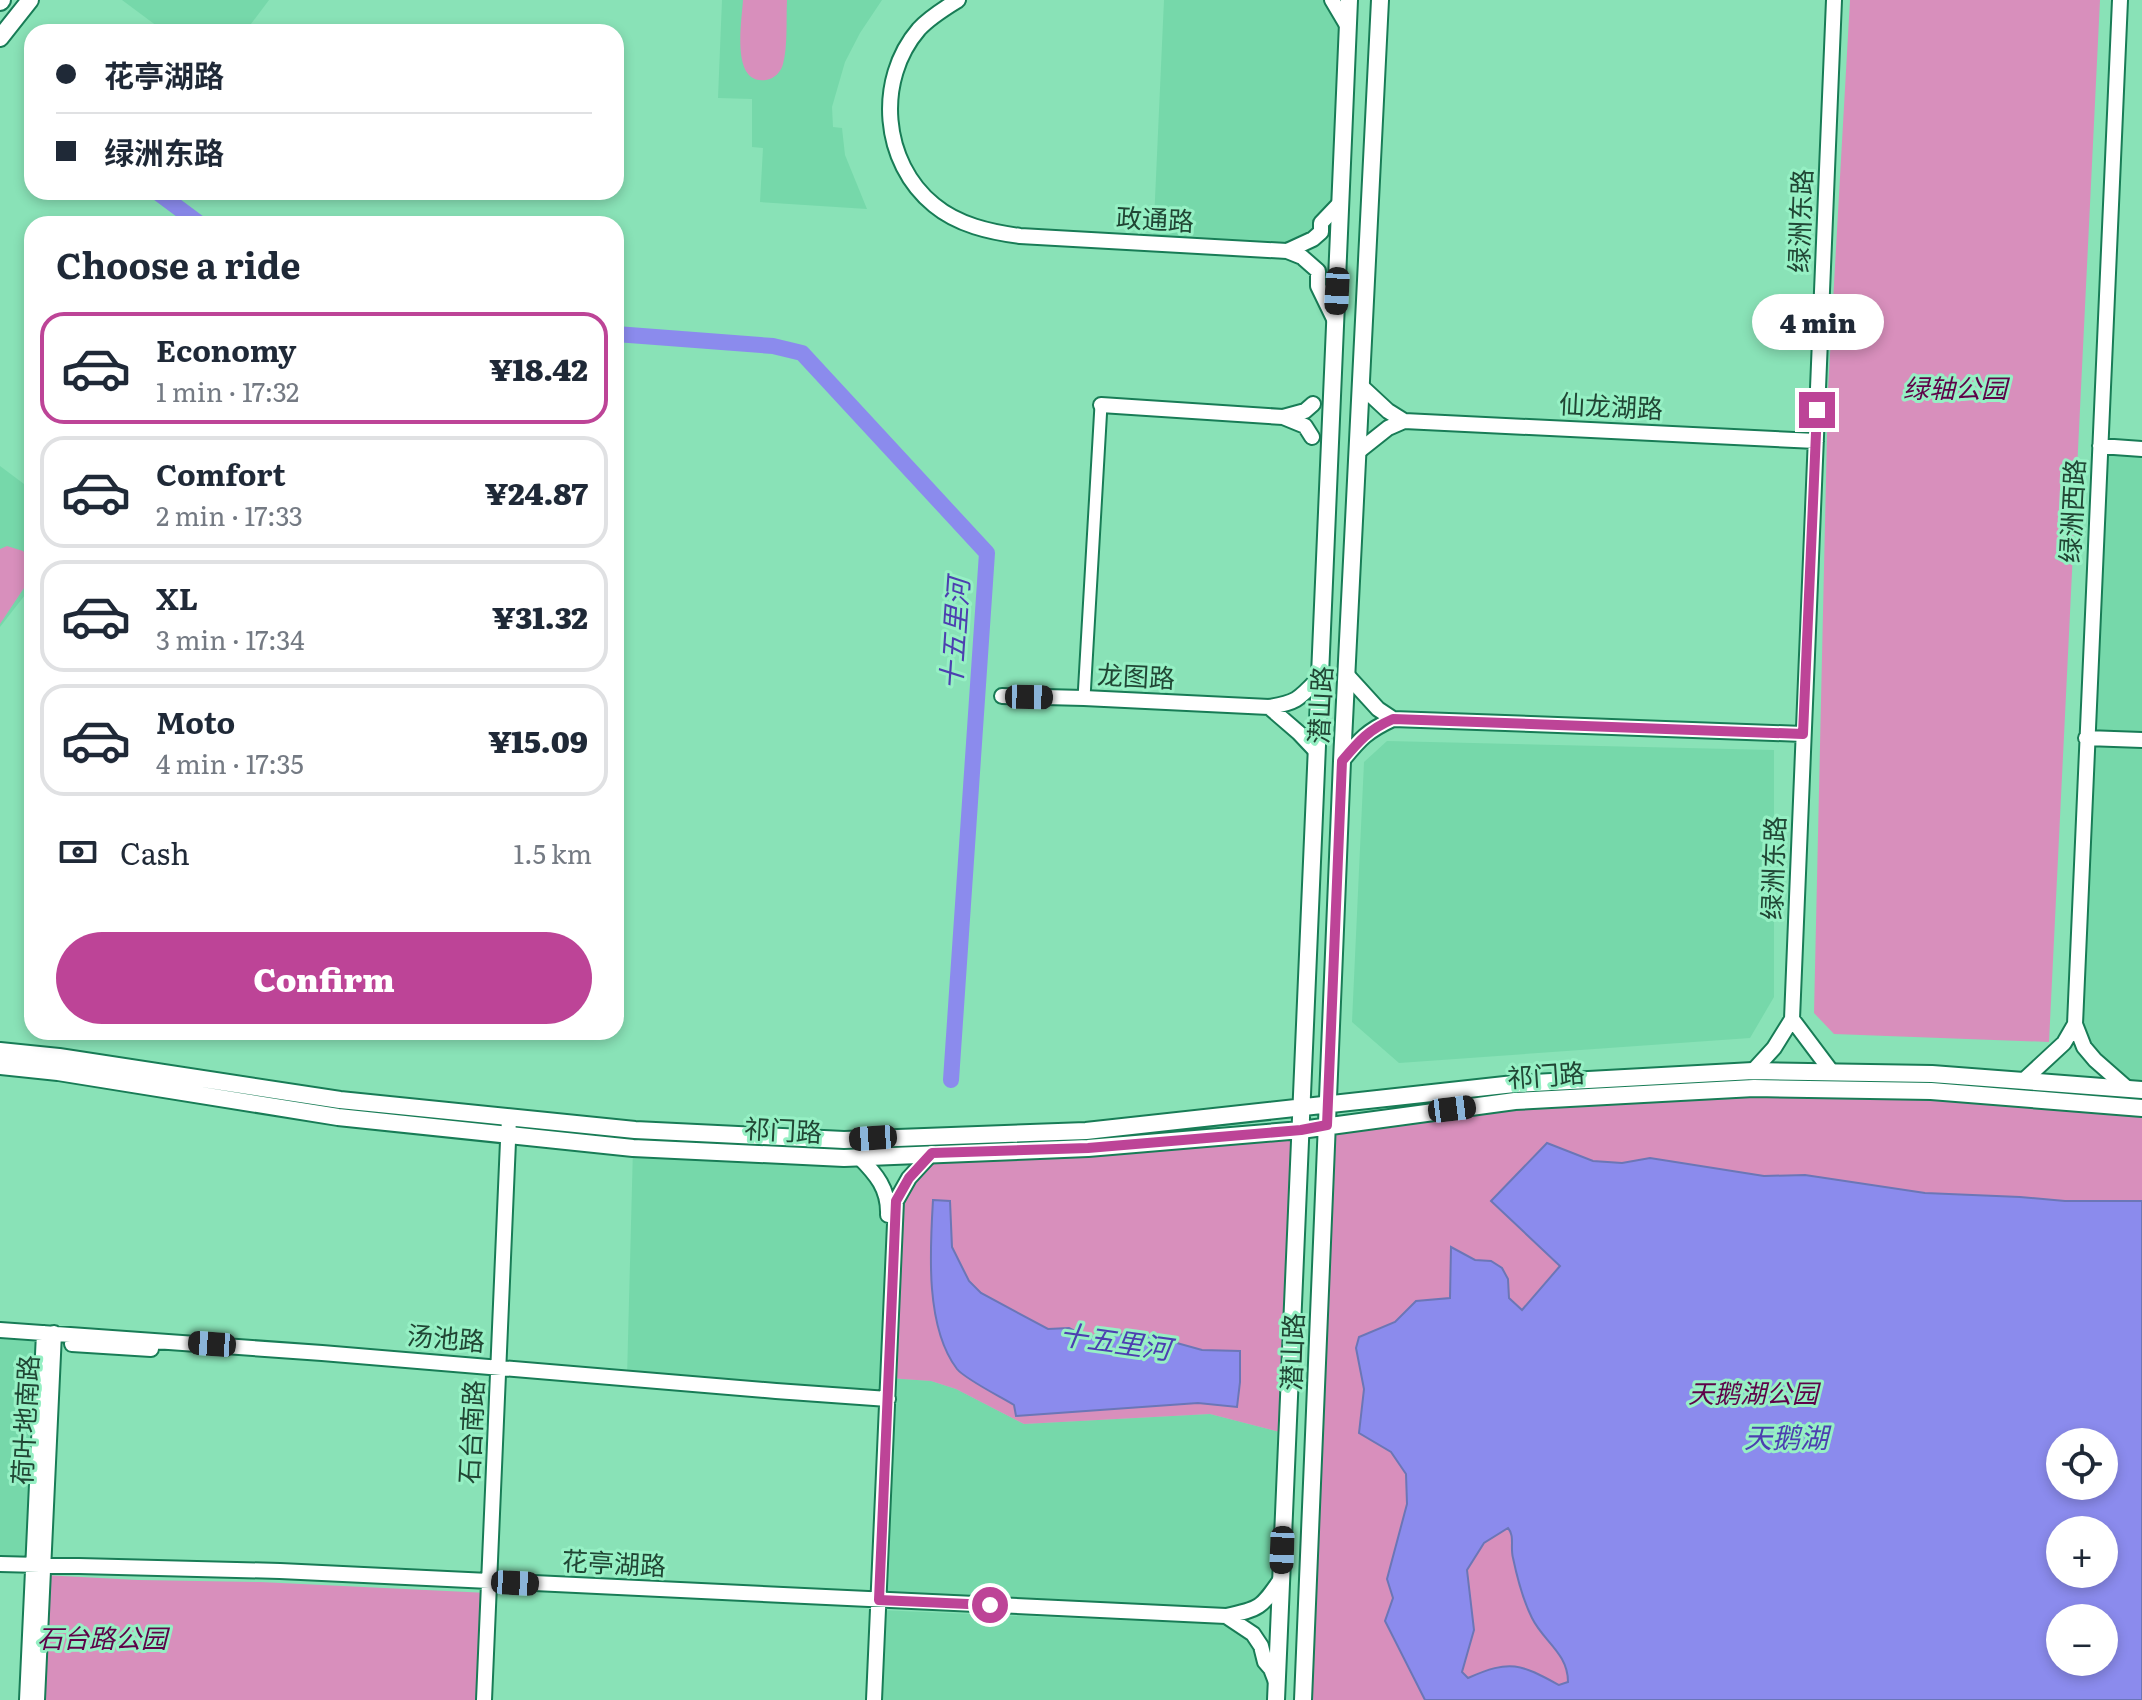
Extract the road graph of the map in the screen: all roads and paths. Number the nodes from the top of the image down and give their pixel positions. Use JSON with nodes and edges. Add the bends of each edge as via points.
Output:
{"nodes":[{"id":1,"x":30,"y":0,"type":"edge"},
{"id":2,"x":958,"y":0,"type":"edge"},
{"id":3,"x":1332,"y":0,"type":"edge"},
{"id":4,"x":1349,"y":0,"type":"edge"},
{"id":5,"x":1380,"y":0,"type":"edge"},
{"id":6,"x":1834,"y":0,"type":"edge"},
{"id":7,"x":2120,"y":0,"type":"edge"},
{"id":8,"x":1348,"y":27,"type":"junction"},
{"id":9,"x":0,"y":38,"type":"edge"},
{"id":10,"x":1341,"y":202,"type":"junction"},
{"id":11,"x":1287,"y":251,"type":"junction"},
{"id":12,"x":1335,"y":321,"type":"junction"},
{"id":13,"x":1360,"y":385,"type":"junction"},
{"id":14,"x":1313,"y":404,"type":"dead end"},
{"id":15,"x":1101,"y":405,"type":"joint"},
{"id":16,"x":1283,"y":417,"type":"junction"},
{"id":17,"x":1404,"y":421,"type":"junction"},
{"id":18,"x":1312,"y":437,"type":"dead end"},
{"id":19,"x":1816,"y":441,"type":"junction"},
{"id":20,"x":2100,"y":446,"type":"junction"},
{"id":21,"x":2142,"y":449,"type":"edge"},
{"id":22,"x":1359,"y":451,"type":"junction"},
{"id":23,"x":1347,"y":675,"type":"junction"},
{"id":24,"x":1318,"y":679,"type":"junction"},
{"id":25,"x":1002,"y":696,"type":"dead end"},
{"id":26,"x":1084,"y":698,"type":"junction"},
{"id":27,"x":1269,"y":707,"type":"junction"},
{"id":28,"x":1393,"y":719,"type":"junction"},
{"id":29,"x":1803,"y":734,"type":"junction"},
{"id":30,"x":2086,"y":738,"type":"junction"},
{"id":31,"x":2142,"y":740,"type":"edge"},
{"id":32,"x":1316,"y":751,"type":"junction"},
{"id":33,"x":1342,"y":761,"type":"junction"},
{"id":34,"x":1792,"y":1019,"type":"junction"},
{"id":35,"x":2075,"y":1024,"type":"junction"},
{"id":36,"x":0,"y":1051,"type":"edge"},
{"id":37,"x":0,"y":1066,"type":"edge"},
{"id":38,"x":1753,"y":1071,"type":"junction"},
{"id":39,"x":1831,"y":1071,"type":"junction"},
{"id":40,"x":2023,"y":1081,"type":"junction"},
{"id":41,"x":2135,"y":1090,"type":"edge"},
{"id":42,"x":1327,"y":1105,"type":"junction"},
{"id":43,"x":1302,"y":1108,"type":"junction"},
{"id":44,"x":2142,"y":1108,"type":"edge"},
{"id":45,"x":1327,"y":1125,"type":"junction"},
{"id":46,"x":514,"y":1127,"type":"junction"},
{"id":47,"x":1301,"y":1130,"type":"junction"},
{"id":48,"x":932,"y":1153,"type":"junction"},
{"id":49,"x":859,"y":1157,"type":"junction"},
{"id":50,"x":0,"y":1330,"type":"edge"},
{"id":51,"x":48,"y":1338,"type":"junction"},
{"id":52,"x":0,"y":1339,"type":"edge"},
{"id":53,"x":503,"y":1371,"type":"junction"},
{"id":54,"x":884,"y":1401,"type":"junction"},
{"id":55,"x":0,"y":1564,"type":"edge"},
{"id":56,"x":38,"y":1564,"type":"junction"},
{"id":57,"x":1281,"y":1579,"type":"junction"},
{"id":58,"x":494,"y":1582,"type":"junction"},
{"id":59,"x":875,"y":1600,"type":"junction"},
{"id":60,"x":1226,"y":1616,"type":"junction"},
{"id":61,"x":1276,"y":1682,"type":"junction"},
{"id":62,"x":27,"y":1700,"type":"edge"},
{"id":63,"x":37,"y":1700,"type":"edge"},
{"id":64,"x":484,"y":1700,"type":"edge"},
{"id":65,"x":493,"y":1700,"type":"edge"},
{"id":66,"x":867,"y":1700,"type":"edge"},
{"id":67,"x":874,"y":1700,"type":"edge"},
{"id":68,"x":1276,"y":1700,"type":"edge"},
{"id":69,"x":1303,"y":1700,"type":"edge"}],
"edges":[{"from":1,"to":9,"type":"main road"},
{"from":2,"to":11,"type":"street","name":"政通路","via":[[937,13],[907,46],[889,105],[896,149],[918,189],[934,205],[975,226],[1020,236]]},
{"from":3,"to":8,"type":"street"},
{"from":4,"to":8,"type":"main road","name":"潜山路"},
{"from":5,"to":13,"type":"main road","name":"潜山路"},
{"from":6,"to":19,"type":"street","name":"绿洲东路"},
{"from":7,"to":20,"type":"street","name":"绿洲西路"},
{"from":8,"to":10,"type":"main road","name":"潜山路"},
{"from":10,"to":11,"type":"street","via":[[1321,223],[1321,232]]},
{"from":10,"to":12,"type":"main road","name":"潜山路"},
{"from":11,"to":12,"type":"street","via":[[1318,271],[1318,286]]},
{"from":12,"to":24,"type":"main road","name":"潜山路"},
{"from":13,"to":17,"type":"street"},
{"from":13,"to":22,"type":"main road","name":"潜山路"},
{"from":14,"to":16,"type":"street"},
{"from":15,"to":16,"type":"street"},
{"from":15,"to":26,"type":"street"},
{"from":16,"to":18,"type":"street","via":[[1305,426]]},
{"from":17,"to":19,"type":"street","name":"仙龙湖路"},
{"from":17,"to":22,"type":"street"},
{"from":19,"to":29,"type":"street","name":"绿洲东路"},
{"from":20,"to":21,"type":"street"},
{"from":20,"to":30,"type":"street","name":"绿洲西路"},
{"from":22,"to":23,"type":"main road","name":"潜山路"},
{"from":23,"to":28,"type":"street"},
{"from":23,"to":33,"type":"main road","name":"潜山路"},
{"from":24,"to":27,"type":"street","via":[[1290,704]]},
{"from":24,"to":32,"type":"main road","name":"潜山路"},
{"from":25,"to":26,"type":"street","name":"龙图路"},
{"from":26,"to":27,"type":"street","name":"龙图路"},
{"from":27,"to":32,"type":"street"},
{"from":28,"to":29,"type":"street"},
{"from":28,"to":33,"type":"street","via":[[1362,736]]},
{"from":29,"to":34,"type":"street","name":"绿洲东路"},
{"from":30,"to":31,"type":"street"},
{"from":30,"to":35,"type":"street","name":"绿洲西路"},
{"from":32,"to":43,"type":"main road","name":"潜山路"},
{"from":33,"to":42,"type":"main road","name":"潜山路"},
{"from":34,"to":38,"type":"street"},
{"from":34,"to":39,"type":"street"},
{"from":35,"to":40,"type":"street","via":[[2064,1043]]},
{"from":35,"to":41,"type":"street","via":[[2095,1060]]},
{"from":36,"to":46,"type":"main road","name":"祁门路"},
{"from":37,"to":46,"type":"main road","name":"祁门路","via":[[338,1117]]},
{"from":38,"to":39,"type":"main road","name":"祁门路"},
{"from":38,"to":42,"type":"main road","name":"祁门路","via":[[1514,1084]]},
{"from":39,"to":40,"type":"main road","name":"祁门路"},
{"from":40,"to":41,"type":"main road","name":"祁门路"},
{"from":42,"to":43,"type":"main road","name":"祁门路"},
{"from":42,"to":45,"type":"main road","name":"潜山路"},
{"from":43,"to":46,"type":"main road","name":"祁门路","via":[[1086,1131],[844,1140]]},
{"from":43,"to":47,"type":"main road","name":"潜山路"},
{"from":44,"to":45,"type":"main road","name":"祁门路","via":[[1931,1091],[1754,1088],[1515,1101]]},
{"from":45,"to":47,"type":"main road","name":"祁门路"},
{"from":45,"to":69,"type":"main road","name":"潜山路"},
{"from":46,"to":49,"type":"main road","name":"祁门路","via":[[633,1148]]},
{"from":46,"to":53,"type":"street","name":"石台南路"},
{"from":47,"to":48,"type":"main road","name":"祁门路","via":[[1088,1148]]},
{"from":47,"to":57,"type":"main road","name":"潜山路"},
{"from":48,"to":49,"type":"main road","name":"祁门路"},
{"from":48,"to":54,"type":"street","via":[[896,1201]]},
{"from":49,"to":54,"type":"street","via":[[883,1184],[889,1208]]},
{"from":50,"to":51,"type":"street","name":"汤池路"},
{"from":51,"to":52,"type":"street","name":"汤池路"},
{"from":51,"to":53,"type":"street","name":"汤池路"},
{"from":51,"to":56,"type":"street","name":"荷叶地南路"},
{"from":53,"to":54,"type":"street","name":"汤池路"},
{"from":53,"to":58,"type":"street","name":"石台南路"},
{"from":54,"to":59,"type":"street"},
{"from":55,"to":56,"type":"street","name":"花亭湖路"},
{"from":56,"to":58,"type":"street","name":"花亭湖路"},
{"from":56,"to":62,"type":"street","name":"荷叶地南路"},
{"from":56,"to":63,"type":"street","name":"荷叶地南路"},
{"from":57,"to":60,"type":"street","name":"花亭湖路","via":[[1253,1611]]},
{"from":57,"to":61,"type":"main road","name":"潜山路"},
{"from":58,"to":59,"type":"street","name":"花亭湖路"},
{"from":58,"to":64,"type":"street","name":"石台南路"},
{"from":58,"to":65,"type":"street","name":"石台南路"},
{"from":59,"to":60,"type":"street","name":"花亭湖路"},
{"from":59,"to":66,"type":"street"},
{"from":59,"to":67,"type":"street"},
{"from":60,"to":61,"type":"street","via":[[1253,1634]]},
{"from":61,"to":68,"type":"main road","name":"潜山路"}]}
